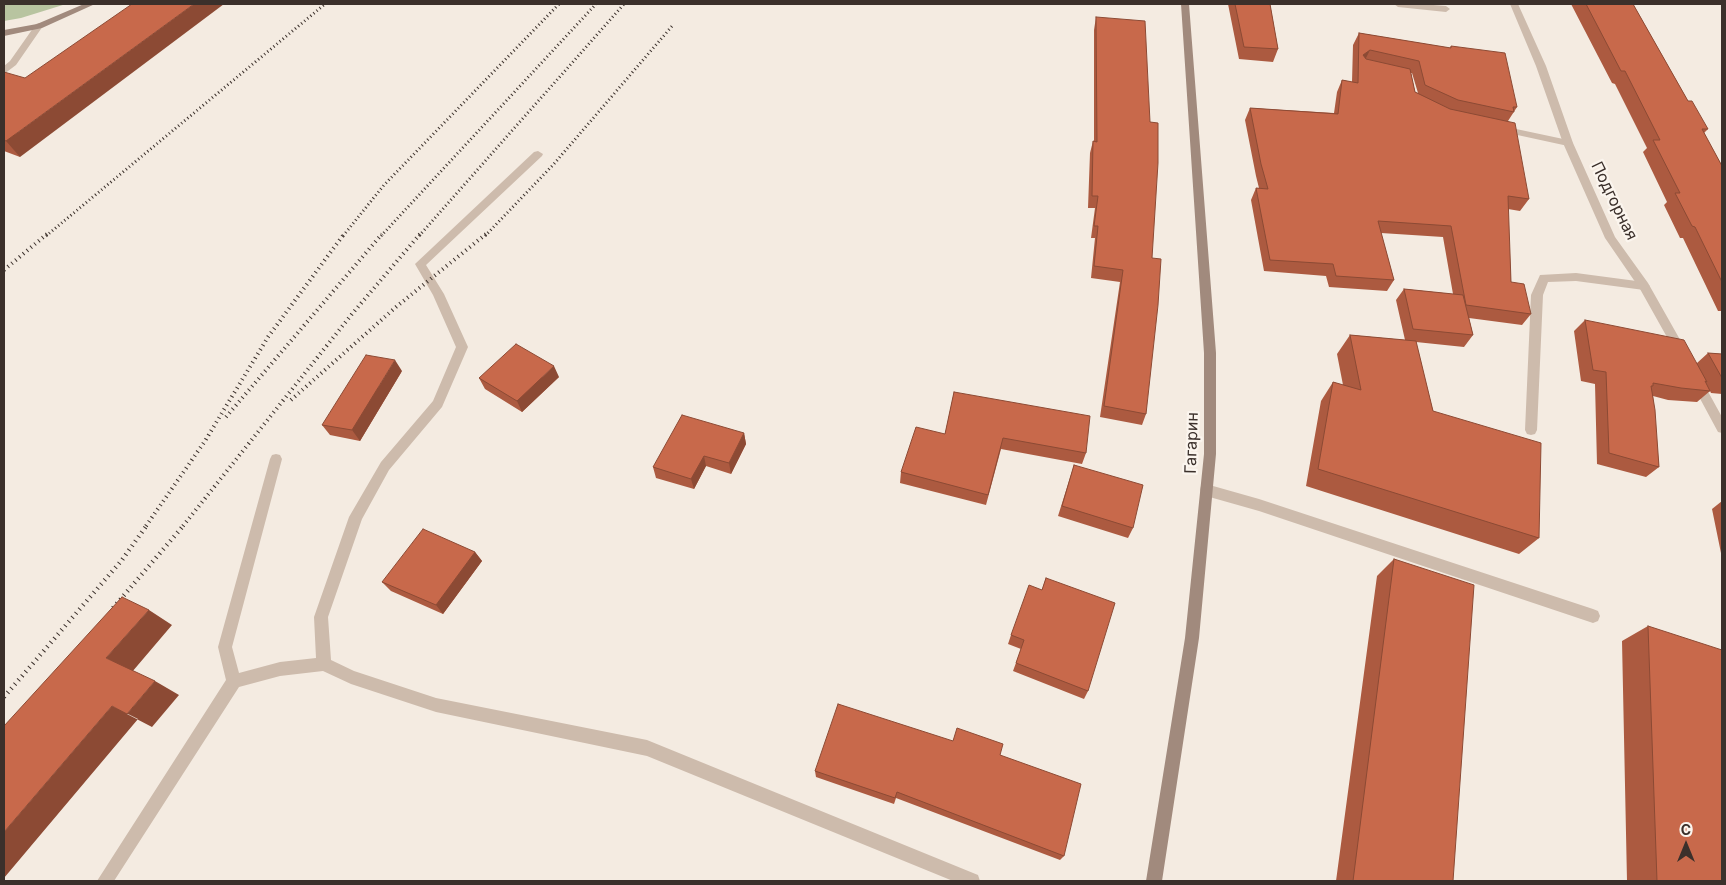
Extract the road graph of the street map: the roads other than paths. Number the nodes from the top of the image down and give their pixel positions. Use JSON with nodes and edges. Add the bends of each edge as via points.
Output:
{"nodes":[{"id":1,"x":91,"y":4,"type":"edge"},
{"id":2,"x":1185,"y":4,"type":"edge"},
{"id":3,"x":1398,"y":4,"type":"edge"},
{"id":4,"x":1514,"y":4,"type":"edge"},
{"id":5,"x":1446,"y":9,"type":"dead end"},
{"id":6,"x":39,"y":26,"type":"junction"},
{"id":7,"x":4,"y":33,"type":"edge"},
{"id":8,"x":4,"y":70,"type":"edge"},
{"id":9,"x":1494,"y":127,"type":"edge"},
{"id":10,"x":1568,"y":143,"type":"junction"},
{"id":11,"x":538,"y":154,"type":"dead end"},
{"id":12,"x":1644,"y":286,"type":"junction"},
{"id":13,"x":1722,"y":428,"type":"edge"},
{"id":14,"x":1531,"y":430,"type":"dead end"},
{"id":15,"x":276,"y":459,"type":"dead end"},
{"id":16,"x":1206,"y":490,"type":"junction"},
{"id":17,"x":1593,"y":616,"type":"dead end"},
{"id":18,"x":324,"y":664,"type":"junction"},
{"id":19,"x":234,"y":681,"type":"junction"},
{"id":20,"x":105,"y":881,"type":"edge"},
{"id":21,"x":972,"y":881,"type":"edge"},
{"id":22,"x":1154,"y":881,"type":"edge"}],
"edges":[{"from":1,"to":6,"type":"main road"},
{"from":2,"to":16,"type":"main road","name":"Гагарин","via":[[1210,353],[1210,454]]},
{"from":3,"to":5,"type":"street"},
{"from":4,"to":10,"type":"street","name":"Подгорная","via":[[1541,66]]},
{"from":6,"to":7,"type":"main road"},
{"from":6,"to":8,"type":"street","via":[[13,63]]},
{"from":9,"to":10,"type":"street"},
{"from":10,"to":12,"type":"street","name":"Подгорная","via":[[1610,238]]},
{"from":11,"to":18,"type":"street","via":[[420,264],[462,346],[438,404],[385,466],[356,517],[321,616]]},
{"from":12,"to":13,"type":"street","name":"Подгорная"},
{"from":12,"to":14,"type":"street","via":[[1576,277],[1544,278],[1537,295]]},
{"from":15,"to":19,"type":"street","via":[[225,647]]},
{"from":16,"to":17,"type":"street","via":[[1259,504]]},
{"from":16,"to":22,"type":"main road","name":"Гагарин","via":[[1192,638]]},
{"from":18,"to":19,"type":"street","via":[[280,669]]},
{"from":18,"to":21,"type":"street","via":[[352,677],[436,705],[647,748]]},
{"from":19,"to":20,"type":"street"}]}
